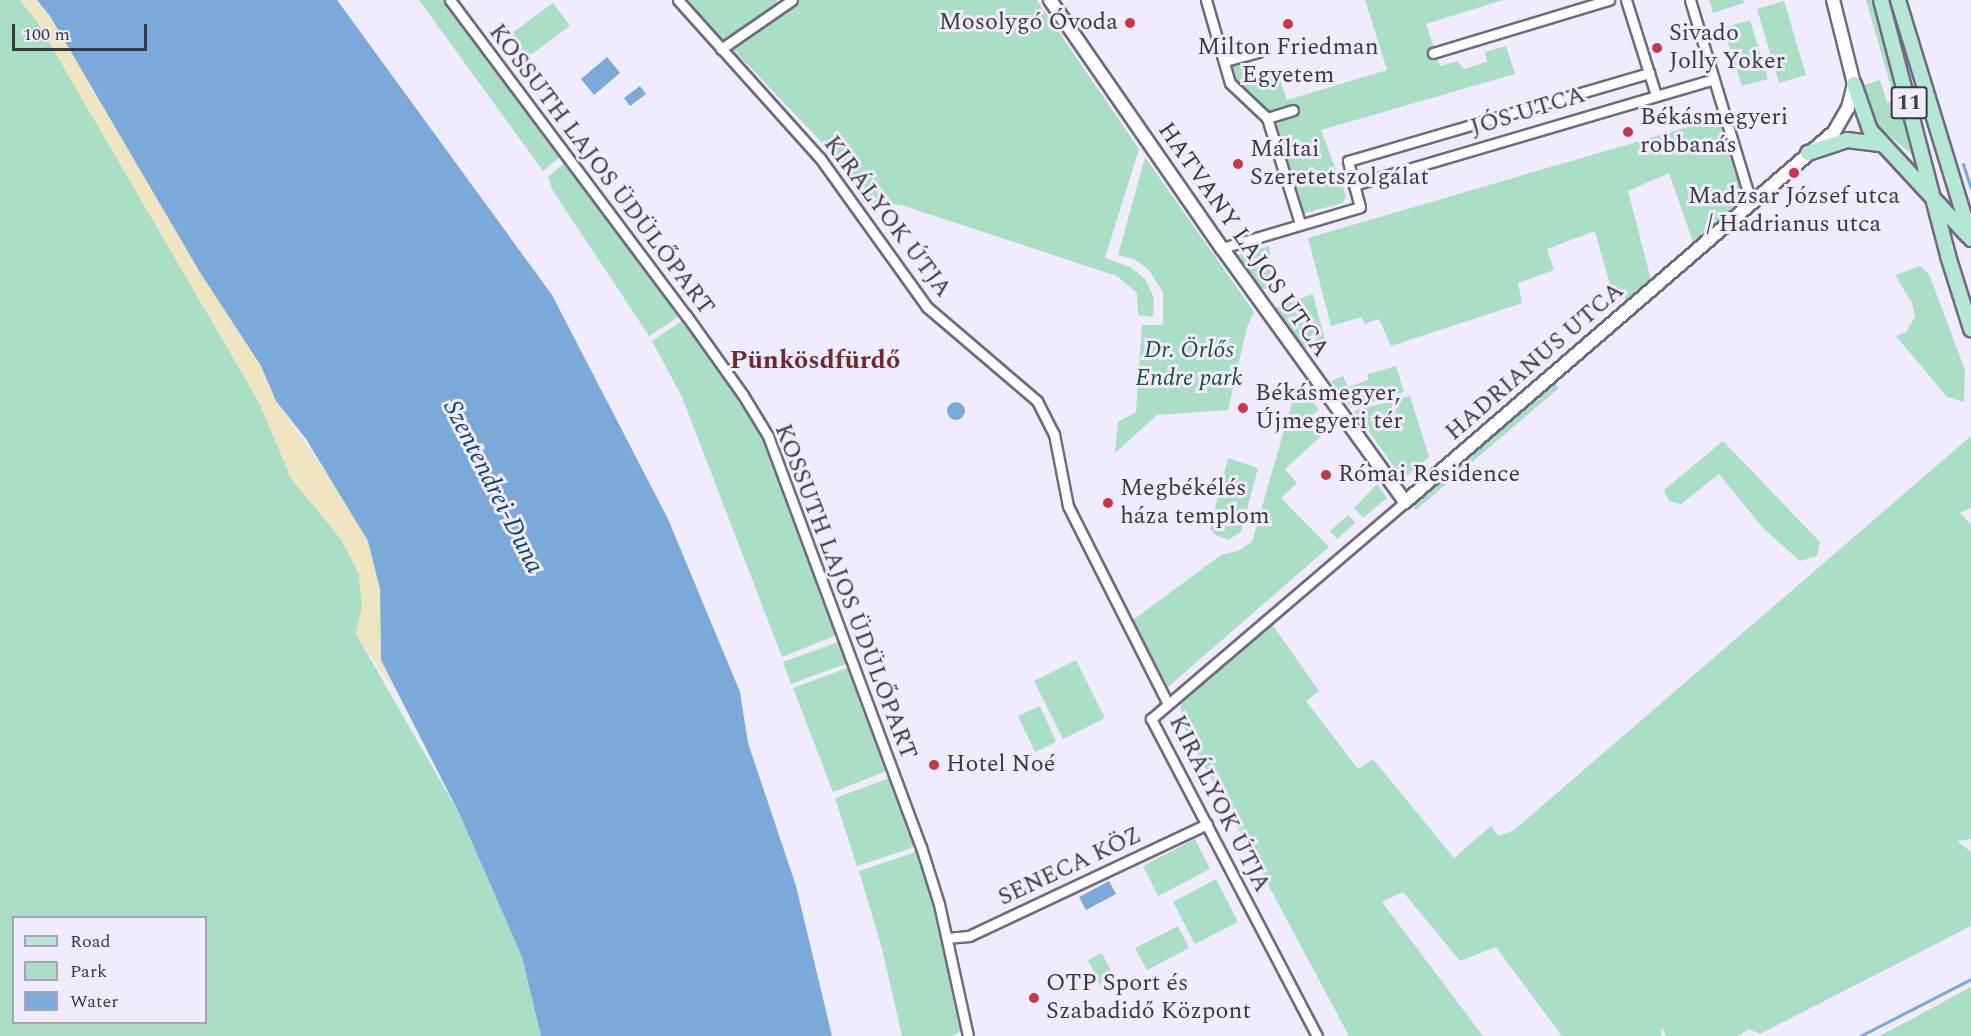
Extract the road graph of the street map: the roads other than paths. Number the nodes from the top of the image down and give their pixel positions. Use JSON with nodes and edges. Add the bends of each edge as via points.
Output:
{"nodes":[{"id":1,"x":450,"y":0,"type":"edge"},
{"id":2,"x":678,"y":0,"type":"edge"},
{"id":3,"x":792,"y":0,"type":"edge"},
{"id":4,"x":1050,"y":0,"type":"edge"},
{"id":5,"x":1206,"y":0,"type":"edge"},
{"id":6,"x":1608,"y":0,"type":"edge"},
{"id":7,"x":1626,"y":0,"type":"edge"},
{"id":8,"x":1690,"y":0,"type":"edge"},
{"id":9,"x":1833,"y":0,"type":"edge"},
{"id":10,"x":1881,"y":0,"type":"edge"},
{"id":11,"x":1898,"y":0,"type":"edge"},
{"id":12,"x":721,"y":49,"type":"junction"},
{"id":13,"x":1258,"y":52,"type":"dead end"},
{"id":14,"x":1433,"y":53,"type":"dead end"},
{"id":15,"x":1225,"y":61,"type":"junction"},
{"id":16,"x":1649,"y":73,"type":"junction"},
{"id":17,"x":1714,"y":78,"type":"junction"},
{"id":18,"x":1854,"y":84,"type":"junction"},
{"id":19,"x":1656,"y":95,"type":"junction"},
{"id":20,"x":1293,"y":110,"type":"dead end"},
{"id":21,"x":1268,"y":118,"type":"junction"},
{"id":22,"x":1882,"y":144,"type":"junction"},
{"id":23,"x":1808,"y":153,"type":"junction"},
{"id":24,"x":1354,"y":185,"type":"junction"},
{"id":25,"x":1933,"y":200,"type":"junction"},
{"id":26,"x":1751,"y":202,"type":"junction"},
{"id":27,"x":1300,"y":224,"type":"junction"},
{"id":28,"x":1971,"y":239,"type":"edge"},
{"id":29,"x":1222,"y":248,"type":"junction"},
{"id":30,"x":1971,"y":329,"type":"edge"},
{"id":31,"x":1405,"y":502,"type":"junction"},
{"id":32,"x":1168,"y":704,"type":"junction"},
{"id":33,"x":1207,"y":824,"type":"junction"},
{"id":34,"x":947,"y":938,"type":"junction"},
{"id":35,"x":968,"y":1036,"type":"edge"},
{"id":36,"x":1317,"y":1036,"type":"edge"}],
"edges":[{"from":1,"to":34,"type":"street","name":"KOSSUTH LAJOS ÜDÜLŐPART","via":[[686,315],[768,436],[921,848]]},
{"from":2,"to":12,"type":"street","name":"KIRÁLYOK ÚTJA"},
{"from":3,"to":12,"type":"street"},
{"from":4,"to":29,"type":"street","name":"HATVANY LAJOS UTCA"},
{"from":5,"to":15,"type":"street"},
{"from":6,"to":14,"type":"street"},
{"from":7,"to":16,"type":"street"},
{"from":8,"to":17,"type":"street"},
{"from":9,"to":18,"type":"street"},
{"from":10,"to":25,"type":"main road","number":"11"},
{"from":11,"to":28,"type":"main road","number":"11"},
{"from":12,"to":32,"type":"street","name":"KIRÁLYOK ÚTJA","via":[[820,158],[927,308],[1037,400],[1054,434],[1068,506]]},
{"from":13,"to":15,"type":"street"},
{"from":15,"to":21,"type":"street","via":[[1230,83]]},
{"from":16,"to":19,"type":"street"},
{"from":16,"to":24,"type":"street","name":"JÓS UTCA","via":[[1348,161]]},
{"from":17,"to":19,"type":"street","name":"JÓS UTCA"},
{"from":17,"to":26,"type":"street"},
{"from":18,"to":22,"type":"main road","via":[[1865,120]]},
{"from":18,"to":23,"type":"street","name":"HADRIANUS UTCA","via":[[1834,132]]},
{"from":19,"to":24,"type":"street","name":"JÓS UTCA"},
{"from":20,"to":21,"type":"street"},
{"from":21,"to":27,"type":"street"},
{"from":22,"to":23,"type":"main road","via":[[1846,140]]},
{"from":22,"to":25,"type":"main road"},
{"from":23,"to":26,"type":"street","name":"HADRIANUS UTCA"},
{"from":24,"to":27,"type":"street","name":"JÓS UTCA","via":[[1360,207]]},
{"from":25,"to":28,"type":"main road"},
{"from":25,"to":30,"type":"main road","number":"11"},
{"from":26,"to":31,"type":"street","name":"HADRIANUS UTCA"},
{"from":27,"to":29,"type":"street","name":"JÓS UTCA"},
{"from":29,"to":31,"type":"street","name":"HATVANY LAJOS UTCA"},
{"from":31,"to":32,"type":"street","name":"HADRIANUS UTCA"},
{"from":32,"to":33,"type":"street","name":"KIRÁLYOK ÚTJA","via":[[1151,718]]},
{"from":33,"to":34,"type":"street","name":"SENECA KÖZ","via":[[969,936]]},
{"from":33,"to":36,"type":"street","name":"KIRÁLYOK ÚTJA"},
{"from":34,"to":35,"type":"street","name":"KOSSUTH LAJOS ÜDÜLŐPART"}]}
